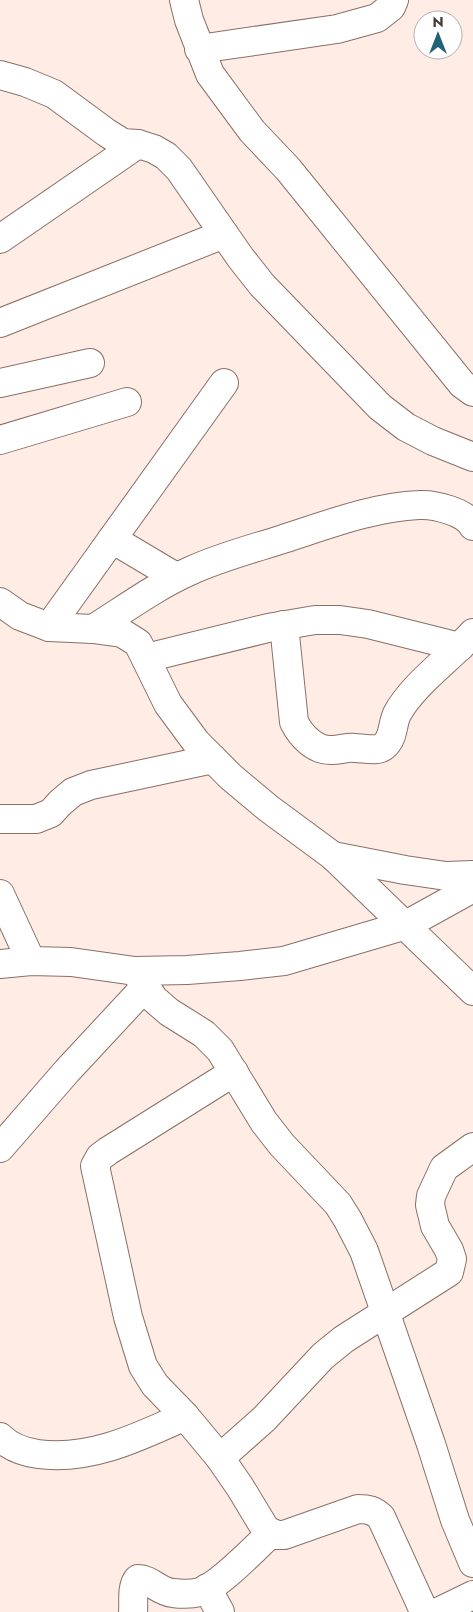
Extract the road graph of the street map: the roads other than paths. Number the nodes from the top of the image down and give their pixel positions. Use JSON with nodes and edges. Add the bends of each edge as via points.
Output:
{"nodes":[{"id":1,"x":184,"y":0,"type":"edge"},
{"id":2,"x":394,"y":0,"type":"edge"},
{"id":3,"x":199,"y":49,"type":"junction"},
{"id":4,"x":0,"y":75,"type":"edge"},
{"id":5,"x":138,"y":144,"type":"junction"},
{"id":6,"x":224,"y":234,"type":"junction"},
{"id":7,"x":0,"y":239,"type":"edge"},
{"id":8,"x":0,"y":323,"type":"edge"},
{"id":9,"x":90,"y":363,"type":"dead end"},
{"id":10,"x":0,"y":383,"type":"edge"},
{"id":11,"x":224,"y":383,"type":"dead end"},
{"id":12,"x":473,"y":392,"type":"edge"},
{"id":13,"x":127,"y":402,"type":"dead end"},
{"id":14,"x":0,"y":440,"type":"edge"},
{"id":15,"x":473,"y":457,"type":"edge"},
{"id":16,"x":473,"y":526,"type":"edge"},
{"id":17,"x":112,"y":539,"type":"junction"},
{"id":18,"x":176,"y":577,"type":"junction"},
{"id":19,"x":0,"y":602,"type":"edge"},
{"id":20,"x":284,"y":625,"type":"junction"},
{"id":21,"x":49,"y":627,"type":"junction"},
{"id":22,"x":93,"y":630,"type":"junction"},
{"id":23,"x":467,"y":640,"type":"edge"},
{"id":24,"x":146,"y":658,"type":"junction"},
{"id":25,"x":213,"y":759,"type":"junction"},
{"id":26,"x":0,"y":819,"type":"edge"},
{"id":27,"x":333,"y":856,"type":"junction"},
{"id":28,"x":473,"y":875,"type":"edge"},
{"id":29,"x":473,"y":888,"type":"edge"},
{"id":30,"x":0,"y":894,"type":"edge"},
{"id":31,"x":406,"y":925,"type":"junction"},
{"id":32,"x":31,"y":961,"type":"junction"},
{"id":33,"x":0,"y":964,"type":"edge"},
{"id":34,"x":141,"y":978,"type":"junction"},
{"id":35,"x":473,"y":991,"type":"edge"},
{"id":36,"x":234,"y":1072,"type":"junction"},
{"id":37,"x":473,"y":1147,"type":"edge"},
{"id":38,"x":0,"y":1148,"type":"edge"},
{"id":39,"x":386,"y":1313,"type":"junction"},
{"id":40,"x":185,"y":1416,"type":"junction"},
{"id":41,"x":0,"y":1437,"type":"edge"},
{"id":42,"x":220,"y":1458,"type":"junction"},
{"id":43,"x":271,"y":1533,"type":"junction"},
{"id":44,"x":473,"y":1562,"type":"edge"},
{"id":45,"x":207,"y":1588,"type":"junction"},
{"id":46,"x":473,"y":1595,"type":"edge"},
{"id":47,"x":133,"y":1612,"type":"edge"},
{"id":48,"x":220,"y":1612,"type":"edge"},
{"id":49,"x":430,"y":1612,"type":"edge"},
{"id":50,"x":438,"y":1612,"type":"edge"}],
"edges":[{"from":1,"to":3,"type":"street"},
{"from":2,"to":3,"type":"street","via":[[392,7],[377,18],[337,29]]},
{"from":3,"to":12,"type":"street","via":[[210,74],[252,131],[288,169],[462,384]]},
{"from":4,"to":5,"type":"street","via":[[54,94],[107,133],[123,142]]},
{"from":5,"to":6,"type":"street","via":[[166,156]]},
{"from":5,"to":7,"type":"street"},
{"from":6,"to":8,"type":"street"},
{"from":6,"to":15,"type":"street","via":[[262,285],[380,407],[406,427]]},
{"from":9,"to":10,"type":"street"},
{"from":11,"to":17,"type":"street"},
{"from":13,"to":14,"type":"street"},
{"from":16,"to":18,"type":"street","via":[[471,521],[448,509],[421,505],[398,507],[345,519]]},
{"from":17,"to":18,"type":"street"},
{"from":17,"to":21,"type":"street"},
{"from":18,"to":22,"type":"street"},
{"from":19,"to":21,"type":"street","via":[[20,616]]},
{"from":20,"to":23,"type":"street","via":[[340,620]]},
{"from":20,"to":23,"type":"street","via":[[294,722],[308,741],[317,748],[330,751],[383,747],[388,742],[396,715],[416,689]]},
{"from":20,"to":24,"type":"street"},
{"from":21,"to":22,"type":"street"},
{"from":22,"to":24,"type":"street","via":[[122,633],[138,643]]},
{"from":24,"to":25,"type":"street","via":[[168,704]]},
{"from":25,"to":26,"type":"street","via":[[91,785],[73,792],[51,813],[36,819]]},
{"from":25,"to":27,"type":"street","via":[[268,808]]},
{"from":27,"to":28,"type":"street","via":[[446,876]]},
{"from":27,"to":31,"type":"street"},
{"from":29,"to":31,"type":"street"},
{"from":30,"to":32,"type":"street"},
{"from":31,"to":34,"type":"street","via":[[284,961],[187,970]]},
{"from":31,"to":35,"type":"street"},
{"from":32,"to":33,"type":"street"},
{"from":32,"to":34,"type":"street","via":[[71,962]]},
{"from":34,"to":36,"type":"street","via":[[154,999],[168,1012],[204,1034],[220,1050]]},
{"from":34,"to":38,"type":"street"},
{"from":36,"to":39,"type":"street","via":[[282,1145],[338,1204],[364,1251]]},
{"from":36,"to":40,"type":"street","via":[[108,1150],[95,1166],[128,1317],[143,1366]]},
{"from":37,"to":39,"type":"street","via":[[444,1168],[431,1196],[435,1226],[452,1259],[449,1272]]},
{"from":39,"to":42,"type":"street","via":[[344,1338],[323,1356],[264,1419]]},
{"from":39,"to":44,"type":"street","via":[[455,1520]]},
{"from":40,"to":41,"type":"street","via":[[139,1437],[82,1454],[62,1456],[27,1452]]},
{"from":40,"to":42,"type":"street"},
{"from":42,"to":43,"type":"street"},
{"from":43,"to":45,"type":"street"},
{"from":43,"to":49,"type":"street","via":[[284,1534],[358,1510],[375,1511],[424,1609]]},
{"from":45,"to":47,"type":"street","via":[[200,1592],[171,1593],[138,1579],[134,1587]]},
{"from":45,"to":48,"type":"street"},
{"from":46,"to":50,"type":"street"}]}
